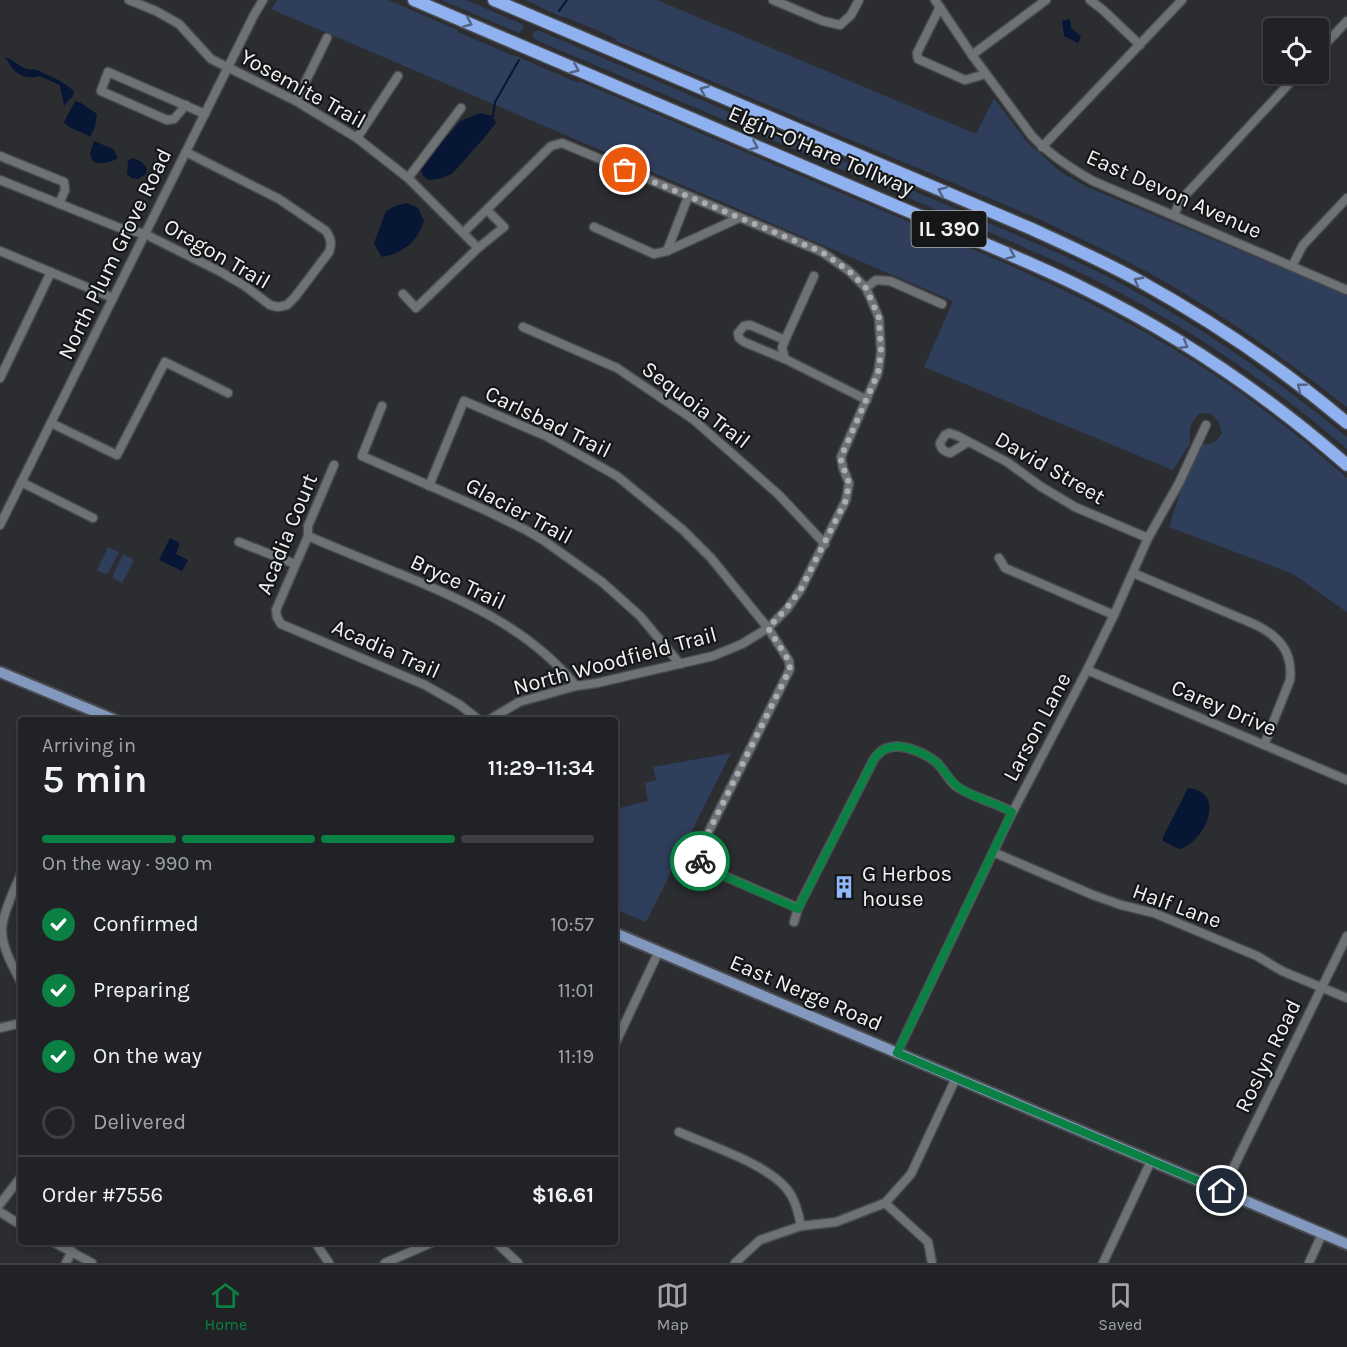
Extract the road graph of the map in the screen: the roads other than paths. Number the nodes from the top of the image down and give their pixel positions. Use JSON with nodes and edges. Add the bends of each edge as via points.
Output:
{"nodes":[{"id":1,"x":129,"y":0,"type":"edge"},
{"id":2,"x":263,"y":0,"type":"edge"},
{"id":3,"x":414,"y":0,"type":"edge"},
{"id":4,"x":494,"y":0,"type":"edge"},
{"id":5,"x":773,"y":0,"type":"edge"},
{"id":6,"x":859,"y":0,"type":"edge"},
{"id":7,"x":1046,"y":0,"type":"edge"},
{"id":8,"x":1090,"y":0,"type":"edge"},
{"id":9,"x":1182,"y":0,"type":"edge"},
{"id":10,"x":937,"y":4,"type":"edge"},
{"id":11,"x":1347,"y":21,"type":"edge"},
{"id":12,"x":327,"y":38,"type":"dead end"},
{"id":13,"x":1329,"y":40,"type":"edge"},
{"id":14,"x":1140,"y":45,"type":"junction"},
{"id":15,"x":972,"y":55,"type":"junction"},
{"id":16,"x":227,"y":68,"type":"junction"},
{"id":17,"x":986,"y":74,"type":"junction"},
{"id":18,"x":398,"y":76,"type":"dead end"},
{"id":19,"x":1289,"y":84,"type":"edge"},
{"id":20,"x":296,"y":100,"type":"junction"},
{"id":21,"x":186,"y":105,"type":"junction"},
{"id":22,"x":461,"y":108,"type":"dead end"},
{"id":23,"x":205,"y":114,"type":"junction"},
{"id":24,"x":357,"y":138,"type":"junction"},
{"id":25,"x":1042,"y":147,"type":"junction"},
{"id":26,"x":186,"y":152,"type":"junction"},
{"id":27,"x":0,"y":156,"type":"edge"},
{"id":28,"x":408,"y":178,"type":"junction"},
{"id":29,"x":0,"y":180,"type":"edge"},
{"id":30,"x":688,"y":197,"type":"junction"},
{"id":31,"x":1347,"y":198,"type":"edge"},
{"id":32,"x":59,"y":204,"type":"junction"},
{"id":33,"x":487,"y":210,"type":"junction"},
{"id":34,"x":1174,"y":215,"type":"junction"},
{"id":35,"x":739,"y":218,"type":"junction"},
{"id":36,"x":594,"y":227,"type":"dead end"},
{"id":37,"x":464,"y":232,"type":"junction"},
{"id":38,"x":145,"y":234,"type":"junction"},
{"id":39,"x":478,"y":248,"type":"junction"},
{"id":40,"x":0,"y":251,"type":"edge"},
{"id":41,"x":667,"y":251,"type":"junction"},
{"id":42,"x":1292,"y":266,"type":"junction"},
{"id":43,"x":51,"y":272,"type":"junction"},
{"id":44,"x":814,"y":276,"type":"dead end"},
{"id":45,"x":866,"y":288,"type":"junction"},
{"id":46,"x":1347,"y":290,"type":"edge"},
{"id":47,"x":403,"y":294,"type":"dead end"},
{"id":48,"x":113,"y":297,"type":"junction"},
{"id":49,"x":942,"y":304,"type":"dead end"},
{"id":50,"x":523,"y":327,"type":"dead end"},
{"id":51,"x":785,"y":340,"type":"junction"},
{"id":52,"x":785,"y":359,"type":"junction"},
{"id":53,"x":0,"y":378,"type":"edge"},
{"id":54,"x":228,"y":393,"type":"dead end"},
{"id":55,"x":867,"y":400,"type":"junction"},
{"id":56,"x":382,"y":406,"type":"dead end"},
{"id":57,"x":51,"y":423,"type":"junction"},
{"id":58,"x":1347,"y":423,"type":"edge"},
{"id":59,"x":1206,"y":425,"type":"dead end"},
{"id":60,"x":968,"y":441,"type":"dead end"},
{"id":61,"x":334,"y":465,"type":"dead end"},
{"id":62,"x":1347,"y":465,"type":"edge"},
{"id":63,"x":21,"y":482,"type":"junction"},
{"id":64,"x":429,"y":486,"type":"junction"},
{"id":65,"x":93,"y":518,"type":"dead end"},
{"id":66,"x":0,"y":525,"type":"edge"},
{"id":67,"x":308,"y":536,"type":"junction"},
{"id":68,"x":1148,"y":538,"type":"junction"},
{"id":69,"x":239,"y":542,"type":"dead end"},
{"id":70,"x":825,"y":544,"type":"junction"},
{"id":71,"x":999,"y":558,"type":"dead end"},
{"id":72,"x":295,"y":564,"type":"junction"},
{"id":73,"x":1133,"y":573,"type":"junction"},
{"id":74,"x":1114,"y":615,"type":"junction"},
{"id":75,"x":277,"y":617,"type":"joint"},
{"id":76,"x":768,"y":628,"type":"junction"},
{"id":77,"x":680,"y":664,"type":"junction"},
{"id":78,"x":1087,"y":670,"type":"junction"},
{"id":79,"x":0,"y":672,"type":"edge"},
{"id":80,"x":576,"y":686,"type":"junction"},
{"id":81,"x":89,"y":715,"type":"edge"},
{"id":82,"x":475,"y":717,"type":"edge"},
{"id":83,"x":494,"y":717,"type":"edge"},
{"id":84,"x":1264,"y":745,"type":"junction"},
{"id":85,"x":1347,"y":780,"type":"edge"},
{"id":86,"x":1012,"y":812,"type":"junction"},
{"id":87,"x":993,"y":852,"type":"junction"},
{"id":88,"x":18,"y":881,"type":"edge"},
{"id":89,"x":798,"y":909,"type":"junction"},
{"id":90,"x":794,"y":922,"type":"dead end"},
{"id":91,"x":618,"y":934,"type":"edge"},
{"id":92,"x":1347,"y":936,"type":"edge"},
{"id":93,"x":659,"y":951,"type":"junction"},
{"id":94,"x":18,"y":976,"type":"edge"},
{"id":95,"x":1322,"y":988,"type":"junction"},
{"id":96,"x":1347,"y":998,"type":"edge"},
{"id":97,"x":18,"y":1024,"type":"edge"},
{"id":98,"x":0,"y":1028,"type":"edge"},
{"id":99,"x":618,"y":1038,"type":"edge"},
{"id":100,"x":897,"y":1053,"type":"junction"},
{"id":101,"x":956,"y":1078,"type":"junction"},
{"id":102,"x":679,"y":1132,"type":"dead end"},
{"id":103,"x":1151,"y":1161,"type":"junction"},
{"id":104,"x":18,"y":1181,"type":"edge"},
{"id":105,"x":1222,"y":1191,"type":"junction"},
{"id":106,"x":885,"y":1203,"type":"junction"},
{"id":107,"x":0,"y":1204,"type":"edge"},
{"id":108,"x":0,"y":1212,"type":"edge"},
{"id":109,"x":18,"y":1224,"type":"edge"},
{"id":110,"x":801,"y":1226,"type":"junction"},
{"id":111,"x":1322,"y":1234,"type":"junction"},
{"id":112,"x":1347,"y":1244,"type":"edge"},
{"id":113,"x":59,"y":1245,"type":"edge"},
{"id":114,"x":317,"y":1245,"type":"edge"},
{"id":115,"x":426,"y":1245,"type":"edge"},
{"id":116,"x":499,"y":1245,"type":"edge"},
{"id":117,"x":72,"y":1251,"type":"junction"},
{"id":118,"x":66,"y":1263,"type":"edge"},
{"id":119,"x":92,"y":1263,"type":"edge"},
{"id":120,"x":329,"y":1263,"type":"edge"},
{"id":121,"x":386,"y":1263,"type":"edge"},
{"id":122,"x":518,"y":1263,"type":"edge"},
{"id":123,"x":735,"y":1263,"type":"edge"},
{"id":124,"x":932,"y":1263,"type":"edge"},
{"id":125,"x":1103,"y":1263,"type":"edge"},
{"id":126,"x":1309,"y":1263,"type":"edge"}],
"edges":[{"from":1,"to":16,"type":"street","name":"Yosemite Trail","via":[[179,24],[212,59]]},
{"from":2,"to":16,"type":"street","name":"North Plum Grove Road"},
{"from":3,"to":62,"type":"highway","name":"Elgin-O'Hare Tollway","number":"IL 390","one_way":true,"via":[[1082,287],[1219,367],[1301,426]]},
{"from":58,"to":4,"type":"highway","name":"Elgin-O'Hare Tollway","number":"IL 390","one_way":true,"via":[[1230,336],[1090,256]]},
{"from":5,"to":6,"type":"street","via":[[840,25]]},
{"from":7,"to":15,"type":"street"},
{"from":8,"to":14,"type":"street"},
{"from":9,"to":14,"type":"street"},
{"from":10,"to":15,"type":"street","name":"East Devon Avenue"},
{"from":10,"to":17,"type":"street","name":"East Devon Avenue","via":[[918,59],[965,80]]},
{"from":11,"to":13,"type":"street"},
{"from":12,"to":20,"type":"street"},
{"from":14,"to":25,"type":"street"},
{"from":15,"to":17,"type":"street","name":"East Devon Avenue"},
{"from":16,"to":20,"type":"street","name":"Yosemite Trail"},
{"from":16,"to":23,"type":"street","name":"North Plum Grove Road"},
{"from":17,"to":25,"type":"street","name":"East Devon Avenue"},
{"from":18,"to":24,"type":"street"},
{"from":19,"to":34,"type":"street","via":[[1180,201]]},
{"from":20,"to":24,"type":"street","name":"Yosemite Trail"},
{"from":21,"to":21,"type":"street","via":[[108,72],[101,91],[167,120],[174,119]]},
{"from":21,"to":23,"type":"street"},
{"from":22,"to":28,"type":"street"},
{"from":23,"to":26,"type":"street","name":"North Plum Grove Road"},
{"from":24,"to":28,"type":"street","name":"Yosemite Trail"},
{"from":25,"to":34,"type":"street","name":"East Devon Avenue","via":[[1092,181]]},
{"from":26,"to":38,"type":"street","name":"North Plum Grove Road"},
{"from":26,"to":38,"type":"street","name":"Oregon Trail","via":[[279,199],[326,231],[332,244],[329,252],[295,297],[278,307],[219,271]]},
{"from":27,"to":32,"type":"street","via":[[64,182]]},
{"from":28,"to":37,"type":"street","name":"Yosemite Trail"},
{"from":29,"to":32,"type":"street","name":"Oregon Trail"},
{"from":30,"to":33,"type":"street","via":[[562,143],[551,146]]},
{"from":30,"to":35,"type":"street"},
{"from":30,"to":41,"type":"street"},
{"from":31,"to":42,"type":"street","via":[[1303,245]]},
{"from":32,"to":38,"type":"street","name":"Oregon Trail"},
{"from":33,"to":37,"type":"street"},
{"from":33,"to":39,"type":"street","via":[[504,226]]},
{"from":34,"to":42,"type":"street","name":"East Devon Avenue"},
{"from":35,"to":41,"type":"street"},
{"from":35,"to":45,"type":"street","via":[[822,252]]},
{"from":36,"to":41,"type":"street","via":[[654,254]]},
{"from":37,"to":39,"type":"street","name":"Yosemite Trail"},
{"from":38,"to":48,"type":"street","name":"North Plum Grove Road"},
{"from":39,"to":47,"type":"street","via":[[416,308]]},
{"from":40,"to":43,"type":"street"},
{"from":42,"to":46,"type":"street","name":"East Devon Avenue"},
{"from":43,"to":48,"type":"street"},
{"from":43,"to":53,"type":"street"},
{"from":44,"to":51,"type":"street"},
{"from":45,"to":49,"type":"street","via":[[876,280],[890,281]]},
{"from":45,"to":55,"type":"street","name":"North Woodfield Trail","via":[[879,318],[881,352]]},
{"from":48,"to":57,"type":"street","name":"North Plum Grove Road"},
{"from":50,"to":70,"type":"street","name":"Sequoia Trail","via":[[617,368],[694,420],[779,495]]},
{"from":51,"to":52,"type":"street"},
{"from":51,"to":52,"type":"street","via":[[750,325],[738,333],[744,342]]},
{"from":52,"to":55,"type":"street"},
{"from":54,"to":57,"type":"street","via":[[165,362],[117,455]]},
{"from":55,"to":70,"type":"street","name":"North Woodfield Trail","via":[[842,453],[848,496]]},
{"from":56,"to":64,"type":"street","name":"Glacier Trail","via":[[362,456]]},
{"from":57,"to":63,"type":"street","name":"North Plum Grove Road"},
{"from":59,"to":68,"type":"street","name":"Larson Lane"},
{"from":60,"to":68,"type":"street","name":"David Street","via":[[1075,507]]},
{"from":61,"to":67,"type":"street","name":"Acadia Court","via":[[308,526]]},
{"from":63,"to":65,"type":"street"},
{"from":63,"to":66,"type":"street","name":"North Plum Grove Road"},
{"from":64,"to":76,"type":"street","name":"Carlsbad Trail","via":[[464,401],[546,436],[617,476],[711,558]]},
{"from":64,"to":77,"type":"street","name":"Glacier Trail","via":[[526,530],[579,564],[640,616]]},
{"from":67,"to":72,"type":"street","name":"Acadia Court"},
{"from":67,"to":80,"type":"street","name":"Bryce Trail","via":[[479,609],[542,652]]},
{"from":68,"to":73,"type":"street","name":"Larson Lane"},
{"from":69,"to":72,"type":"street"},
{"from":70,"to":76,"type":"street","name":"North Woodfield Trail","via":[[801,589]]},
{"from":71,"to":74,"type":"street","via":[[1005,568]]},
{"from":72,"to":75,"type":"street","name":"Acadia Court","via":[[276,610]]},
{"from":73,"to":74,"type":"street","name":"Larson Lane"},
{"from":73,"to":84,"type":"street","via":[[1254,624],[1281,643],[1289,658],[1290,680]]},
{"from":74,"to":78,"type":"street","name":"Larson Lane"},
{"from":75,"to":82,"type":"street","name":"Acadia Trail","via":[[281,624],[425,685]]},
{"from":76,"to":77,"type":"street","name":"North Woodfield Trail","via":[[727,651]]},
{"from":76,"to":89,"type":"street","name":"Carlsbad Trail","via":[[790,669],[697,855],[704,867]]},
{"from":77,"to":80,"type":"street","name":"North Woodfield Trail"},
{"from":78,"to":84,"type":"street","name":"Carey Drive"},
{"from":78,"to":86,"type":"street","name":"Larson Lane"},
{"from":79,"to":81,"type":"main road"},
{"from":80,"to":83,"type":"street","name":"North Woodfield Trail","via":[[519,702]]},
{"from":84,"to":85,"type":"street","name":"Carey Drive"},
{"from":86,"to":87,"type":"street","name":"Larson Lane"},
{"from":86,"to":89,"type":"street","via":[[956,786],[929,758],[910,749],[887,748],[874,759]]},
{"from":87,"to":95,"type":"street","name":"Half Lane","via":[[1093,895],[1154,913]]},
{"from":87,"to":100,"type":"street","name":"Larson Lane"},
{"from":88,"to":94,"type":"street","via":[[2,928],[7,954]]},
{"from":89,"to":90,"type":"street"},
{"from":91,"to":93,"type":"main road","name":"East Nerge Road"},
{"from":92,"to":95,"type":"street","name":"Roslyn Road"},
{"from":93,"to":99,"type":"street"},
{"from":93,"to":100,"type":"main road","name":"East Nerge Road"},
{"from":95,"to":96,"type":"street","name":"Half Lane"},
{"from":95,"to":105,"type":"street","name":"Roslyn Road"},
{"from":97,"to":98,"type":"street"},
{"from":100,"to":101,"type":"main road","name":"East Nerge Road"},
{"from":101,"to":103,"type":"main road","name":"East Nerge Road"},
{"from":101,"to":106,"type":"street","via":[[911,1174]]},
{"from":102,"to":110,"type":"street","via":[[766,1171],[792,1197]]},
{"from":103,"to":105,"type":"main road","name":"East Nerge Road"},
{"from":103,"to":125,"type":"street"},
{"from":104,"to":107,"type":"street"},
{"from":105,"to":111,"type":"main road","name":"East Nerge Road"},
{"from":106,"to":110,"type":"street","via":[[836,1222]]},
{"from":106,"to":124,"type":"street","via":[[928,1242]]},
{"from":108,"to":109,"type":"street"},
{"from":110,"to":123,"type":"street","via":[[760,1240]]},
{"from":111,"to":112,"type":"main road","name":"East Nerge Road"},
{"from":111,"to":126,"type":"street"},
{"from":113,"to":117,"type":"street"},
{"from":114,"to":120,"type":"street"},
{"from":115,"to":121,"type":"street"},
{"from":116,"to":122,"type":"street"},
{"from":117,"to":118,"type":"street"},
{"from":117,"to":119,"type":"street"}]}
